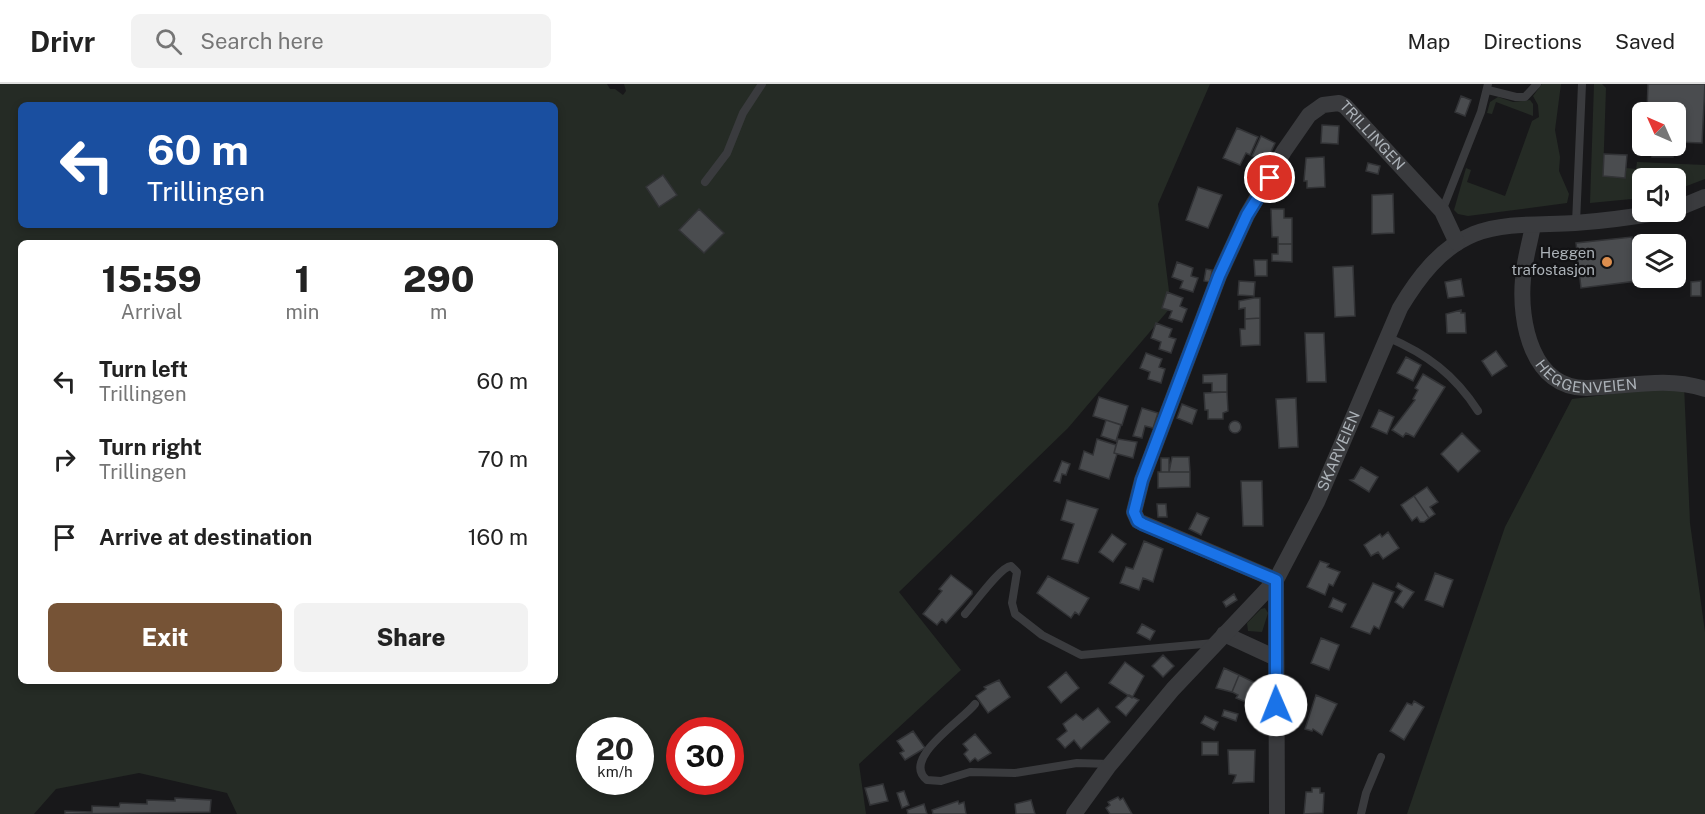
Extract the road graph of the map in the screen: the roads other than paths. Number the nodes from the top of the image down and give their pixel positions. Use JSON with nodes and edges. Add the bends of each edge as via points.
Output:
{"nodes":[{"id":1,"x":762,"y":84,"type":"edge"},
{"id":2,"x":1537,"y":84,"type":"edge"},
{"id":3,"x":1582,"y":84,"type":"edge"},
{"id":4,"x":1488,"y":87,"type":"edge"},
{"id":5,"x":705,"y":182,"type":"dead end"},
{"id":6,"x":1705,"y":197,"type":"edge"},
{"id":7,"x":1686,"y":205,"type":"edge"},
{"id":8,"x":1442,"y":211,"type":"junction"},
{"id":9,"x":1632,"y":216,"type":"edge"},
{"id":10,"x":1576,"y":223,"type":"junction"},
{"id":11,"x":1533,"y":225,"type":"junction"},
{"id":12,"x":1457,"y":243,"type":"junction"},
{"id":13,"x":1387,"y":337,"type":"junction"},
{"id":14,"x":1705,"y":389,"type":"edge"},
{"id":15,"x":1478,"y":411,"type":"dead end"},
{"id":16,"x":1276,"y":580,"type":"junction"},
{"id":17,"x":964,"y":614,"type":"dead end"},
{"id":18,"x":1220,"y":639,"type":"junction"},
{"id":19,"x":1276,"y":658,"type":"junction"},
{"id":20,"x":975,"y":704,"type":"dead end"},
{"id":21,"x":1381,"y":757,"type":"dead end"},
{"id":22,"x":1111,"y":764,"type":"junction"},
{"id":23,"x":1074,"y":814,"type":"edge"},
{"id":24,"x":1277,"y":814,"type":"edge"},
{"id":25,"x":1361,"y":814,"type":"edge"}],
"edges":[{"from":1,"to":5,"type":"lane","via":[[743,113],[727,153]]},
{"from":2,"to":4,"type":"lane","via":[[1525,96],[1516,97]]},
{"from":3,"to":10,"type":"lane"},
{"from":4,"to":8,"type":"lane"},
{"from":6,"to":7,"type":"street"},
{"from":8,"to":12,"type":"street","name":"TRILLINGEN"},
{"from":8,"to":16,"type":"street","name":"TRILLINGEN","via":[[1346,106],[1330,104],[1315,110],[1298,128],[1235,240],[1142,480],[1134,512],[1143,524]]},
{"from":9,"to":10,"type":"street","name":"SKARVEIEN"},
{"from":10,"to":11,"type":"street","name":"SKARVEIEN"},
{"from":11,"to":12,"type":"street","name":"SKARVEIEN","via":[[1487,230]]},
{"from":11,"to":14,"type":"street","name":"HEGGENVEIEN","via":[[1522,280],[1524,323],[1536,357],[1547,373],[1563,384],[1584,388],[1670,382]]},
{"from":12,"to":13,"type":"street","name":"SKARVEIEN","via":[[1414,284]]},
{"from":13,"to":15,"type":"lane","via":[[1448,374]]},
{"from":13,"to":16,"type":"street","name":"SKARVEIEN","via":[[1317,502]]},
{"from":16,"to":18,"type":"street","name":"SKARVEIEN"},
{"from":16,"to":19,"type":"street"},
{"from":17,"to":18,"type":"lane","via":[[1002,568],[1011,566],[1017,572],[1012,603],[1015,614],[1042,635],[1082,655]]},
{"from":18,"to":19,"type":"street"},
{"from":18,"to":22,"type":"street","name":"SKARVEIEN"},
{"from":19,"to":24,"type":"street"},
{"from":20,"to":22,"type":"lane","via":[[927,750],[919,767],[927,780],[941,781],[970,772],[1015,773],[1077,763]]},
{"from":21,"to":25,"type":"lane"},
{"from":22,"to":23,"type":"street","name":"SKARVEIEN"}]}
